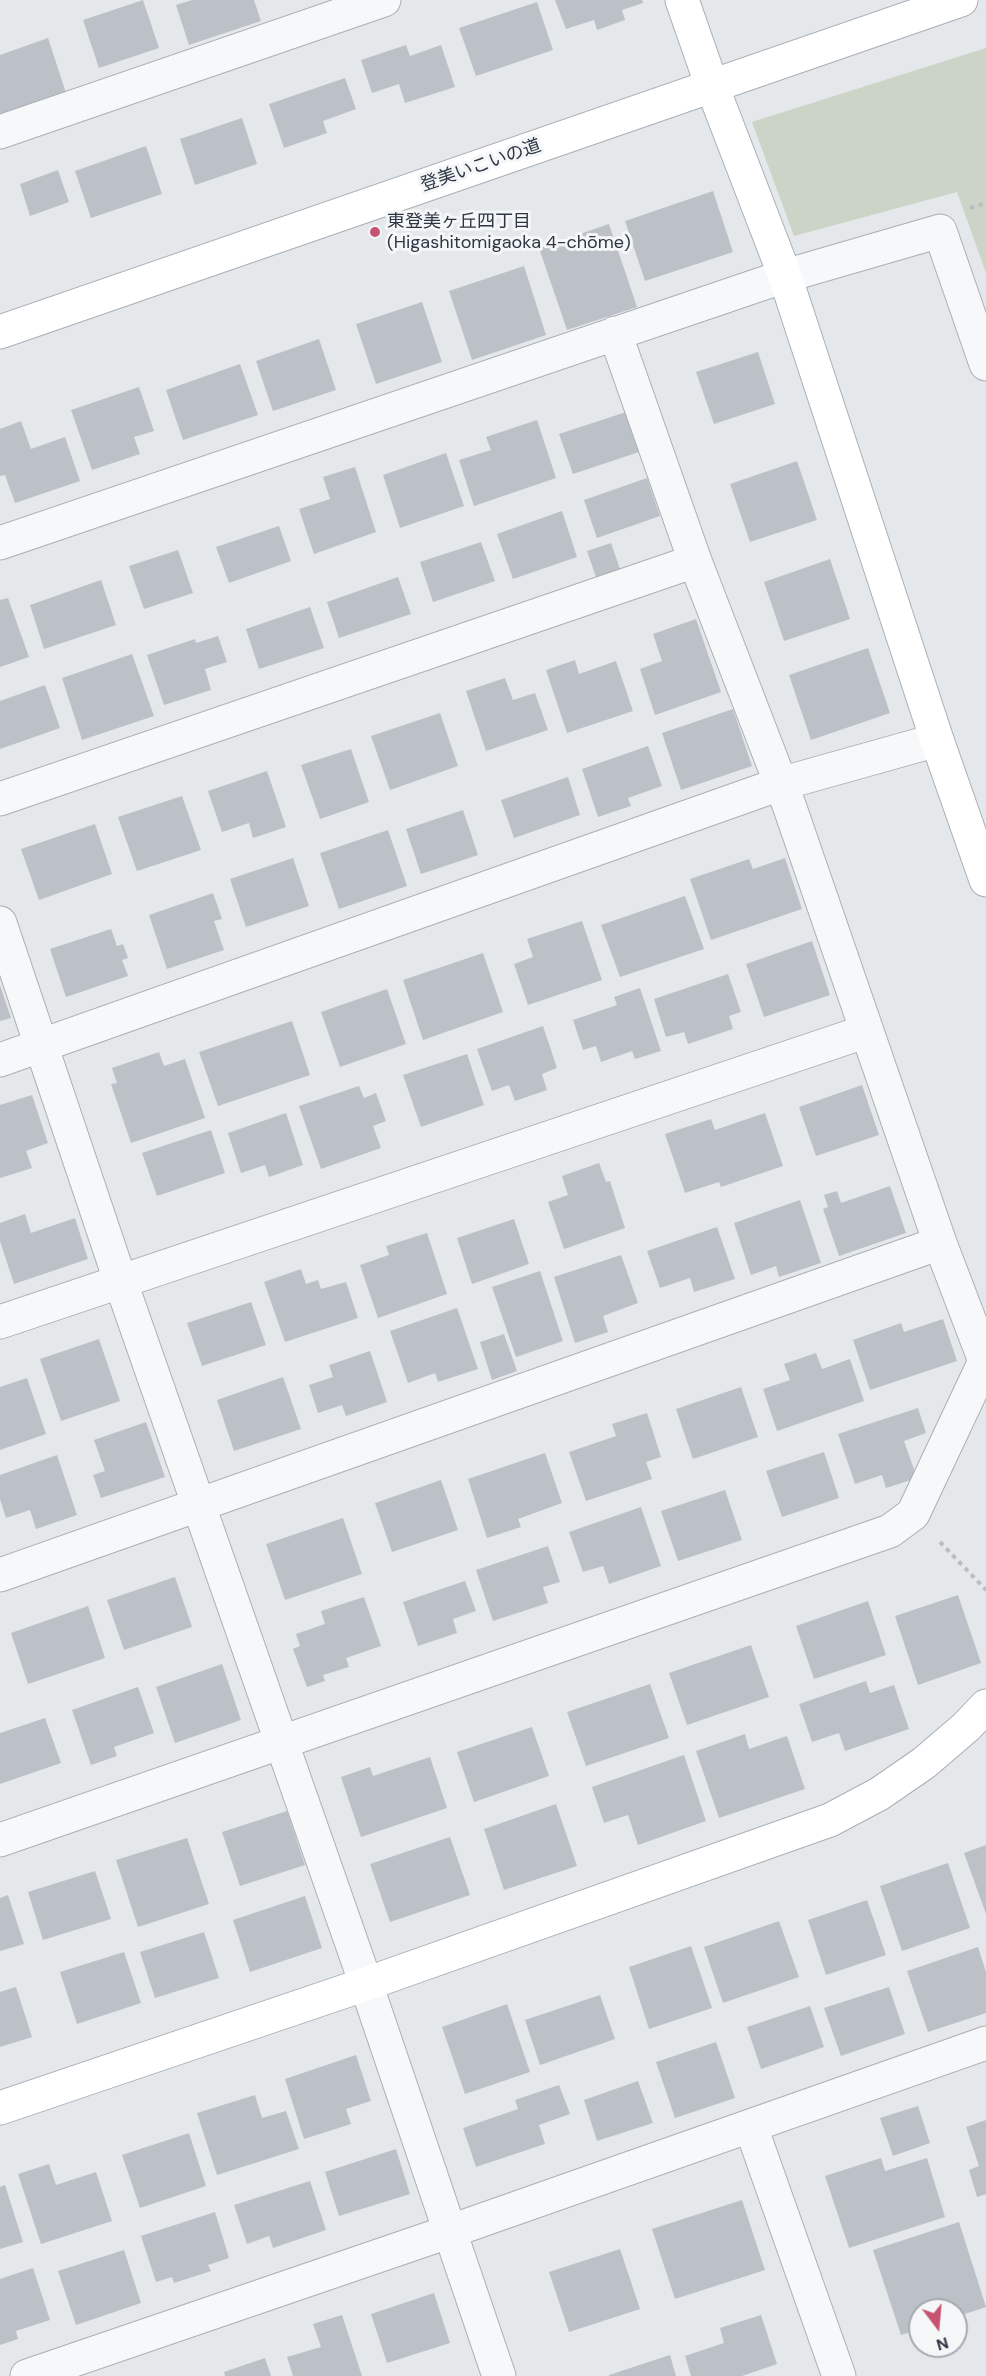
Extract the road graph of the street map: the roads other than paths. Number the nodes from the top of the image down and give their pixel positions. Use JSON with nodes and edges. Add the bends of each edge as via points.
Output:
{"nodes":[{"id":1,"x":384,"y":0,"type":"edge"},
{"id":2,"x":682,"y":0,"type":"edge"},
{"id":3,"x":962,"y":0,"type":"edge"},
{"id":4,"x":712,"y":86,"type":"junction"},
{"id":5,"x":0,"y":132,"type":"edge"},
{"id":6,"x":785,"y":276,"type":"junction"},
{"id":7,"x":0,"y":332,"type":"edge"},
{"id":8,"x":615,"y":333,"type":"junction"},
{"id":9,"x":986,"y":364,"type":"edge"},
{"id":10,"x":0,"y":543,"type":"edge"},
{"id":11,"x":695,"y":561,"type":"junction"},
{"id":12,"x":937,"y":740,"type":"junction"},
{"id":13,"x":780,"y":784,"type":"junction"},
{"id":14,"x":0,"y":800,"type":"edge"},
{"id":15,"x":986,"y":880,"type":"edge"},
{"id":16,"x":0,"y":923,"type":"edge"},
{"id":17,"x":867,"y":1031,"type":"junction"},
{"id":18,"x":41,"y":1047,"type":"junction"},
{"id":19,"x":0,"y":1060,"type":"edge"},
{"id":20,"x":940,"y":1243,"type":"junction"},
{"id":21,"x":120,"y":1280,"type":"junction"},
{"id":22,"x":0,"y":1322,"type":"edge"},
{"id":23,"x":200,"y":1505,"type":"junction"},
{"id":24,"x":0,"y":1575,"type":"edge"},
{"id":25,"x":986,"y":1706,"type":"edge"},
{"id":26,"x":281,"y":1742,"type":"junction"},
{"id":27,"x":0,"y":1840,"type":"edge"},
{"id":28,"x":366,"y":1983,"type":"junction"},
{"id":29,"x":986,"y":2043,"type":"edge"},
{"id":30,"x":0,"y":2108,"type":"edge"},
{"id":31,"x":751,"y":2127,"type":"junction"},
{"id":32,"x":451,"y":2231,"type":"junction"},
{"id":33,"x":27,"y":2376,"type":"edge"},
{"id":34,"x":500,"y":2376,"type":"edge"},
{"id":35,"x":839,"y":2376,"type":"edge"}],
"edges":[{"from":1,"to":5,"type":"street"},
{"from":2,"to":4,"type":"street"},
{"from":3,"to":4,"type":"street","name":"登美いこいの道"},
{"from":4,"to":6,"type":"street"},
{"from":4,"to":7,"type":"street","name":"登美いこいの道"},
{"from":6,"to":8,"type":"street"},
{"from":6,"to":9,"type":"street","via":[[940,231]]},
{"from":6,"to":12,"type":"street"},
{"from":8,"to":10,"type":"street"},
{"from":8,"to":11,"type":"street"},
{"from":11,"to":13,"type":"street"},
{"from":11,"to":14,"type":"street"},
{"from":12,"to":13,"type":"street"},
{"from":12,"to":15,"type":"street"},
{"from":13,"to":17,"type":"street"},
{"from":13,"to":18,"type":"street"},
{"from":16,"to":18,"type":"street"},
{"from":17,"to":20,"type":"street"},
{"from":17,"to":21,"type":"street"},
{"from":18,"to":19,"type":"street"},
{"from":18,"to":21,"type":"street"},
{"from":20,"to":23,"type":"street"},
{"from":20,"to":26,"type":"street","via":[[985,1361],[913,1514],[890,1531]]},
{"from":21,"to":22,"type":"street"},
{"from":21,"to":23,"type":"street"},
{"from":23,"to":24,"type":"street"},
{"from":23,"to":26,"type":"street"},
{"from":25,"to":28,"type":"street","via":[[924,1763],[879,1794],[830,1820]]},
{"from":26,"to":27,"type":"street"},
{"from":26,"to":28,"type":"street"},
{"from":28,"to":30,"type":"street"},
{"from":28,"to":32,"type":"street"},
{"from":29,"to":31,"type":"street"},
{"from":31,"to":32,"type":"street"},
{"from":31,"to":35,"type":"street"},
{"from":32,"to":33,"type":"street"},
{"from":32,"to":34,"type":"street"}]}
